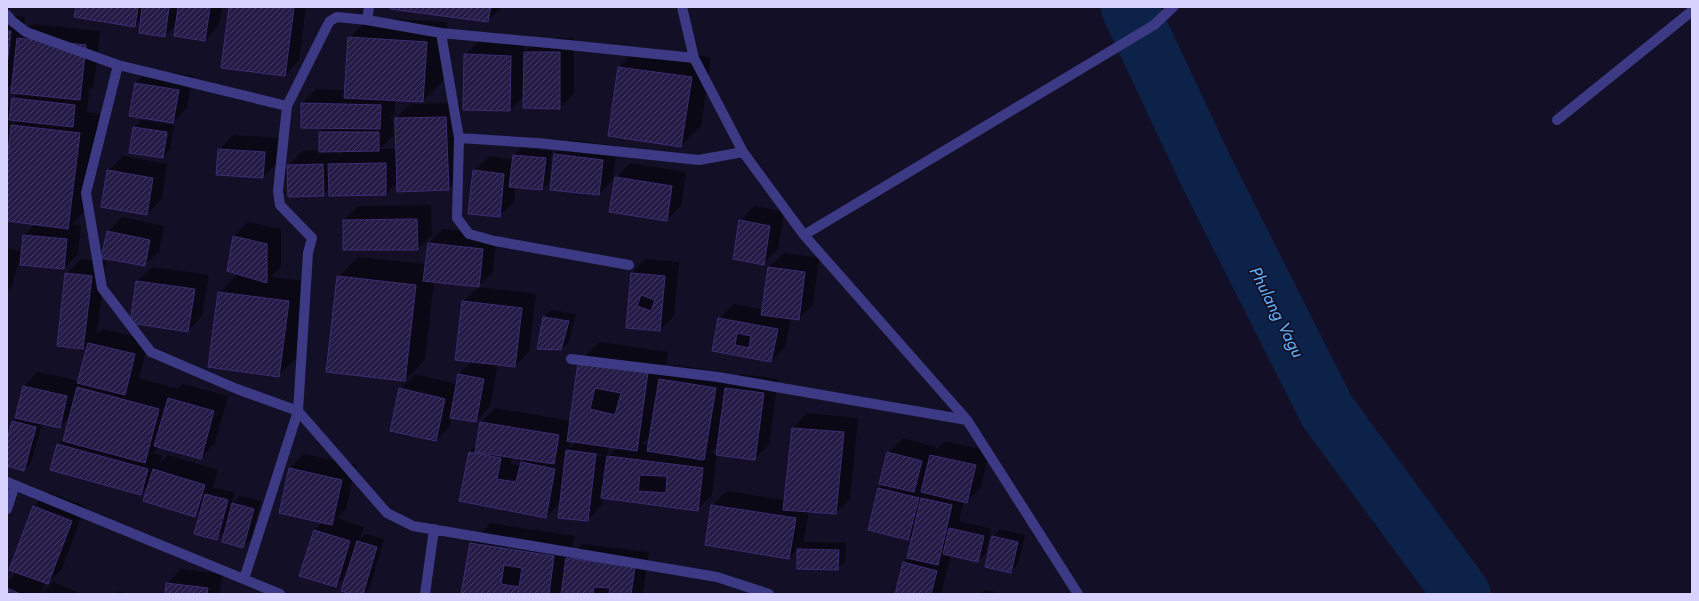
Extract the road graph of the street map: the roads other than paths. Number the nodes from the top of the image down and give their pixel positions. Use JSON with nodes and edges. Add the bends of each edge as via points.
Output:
{"nodes":[{"id":1,"x":369,"y":7,"type":"edge"},
{"id":2,"x":682,"y":7,"type":"edge"},
{"id":3,"x":1173,"y":7,"type":"edge"},
{"id":4,"x":1692,"y":11,"type":"edge"},
{"id":5,"x":7,"y":14,"type":"edge"},
{"id":6,"x":367,"y":20,"type":"junction"},
{"id":7,"x":440,"y":34,"type":"junction"},
{"id":8,"x":694,"y":58,"type":"junction"},
{"id":9,"x":118,"y":65,"type":"junction"},
{"id":10,"x":287,"y":106,"type":"junction"},
{"id":11,"x":1557,"y":120,"type":"dead end"},
{"id":12,"x":459,"y":138,"type":"junction"},
{"id":13,"x":743,"y":152,"type":"junction"},
{"id":14,"x":804,"y":235,"type":"junction"},
{"id":15,"x":629,"y":265,"type":"dead end"},
{"id":16,"x":571,"y":359,"type":"dead end"},
{"id":17,"x":298,"y":411,"type":"junction"},
{"id":18,"x":967,"y":420,"type":"junction"},
{"id":19,"x":11,"y":484,"type":"edge"},
{"id":20,"x":7,"y":509,"type":"edge"},
{"id":21,"x":434,"y":529,"type":"junction"},
{"id":22,"x":244,"y":579,"type":"junction"},
{"id":23,"x":280,"y":594,"type":"edge"},
{"id":24,"x":425,"y":594,"type":"edge"},
{"id":25,"x":769,"y":594,"type":"edge"},
{"id":26,"x":1078,"y":594,"type":"edge"}],
"edges":[{"from":1,"to":6,"type":"street"},
{"from":2,"to":8,"type":"street"},
{"from":3,"to":14,"type":"street","via":[[1154,25]]},
{"from":4,"to":11,"type":"street"},
{"from":5,"to":9,"type":"street","via":[[26,32]]},
{"from":6,"to":7,"type":"street"},
{"from":6,"to":10,"type":"street","via":[[338,17],[330,21]]},
{"from":7,"to":8,"type":"street"},
{"from":7,"to":12,"type":"street"},
{"from":8,"to":13,"type":"street"},
{"from":9,"to":10,"type":"street"},
{"from":9,"to":17,"type":"street","via":[[86,193],[102,288],[151,352]]},
{"from":10,"to":17,"type":"street","via":[[278,191],[280,205],[312,238],[308,253]]},
{"from":12,"to":13,"type":"street","via":[[537,143],[699,160]]},
{"from":12,"to":15,"type":"street","via":[[457,218],[469,234],[516,246]]},
{"from":13,"to":14,"type":"street"},
{"from":14,"to":18,"type":"street"},
{"from":16,"to":18,"type":"street","via":[[718,377]]},
{"from":17,"to":21,"type":"street","via":[[387,513],[413,526]]},
{"from":17,"to":22,"type":"street"},
{"from":18,"to":26,"type":"street"},
{"from":19,"to":20,"type":"street"},
{"from":19,"to":22,"type":"street"},
{"from":21,"to":24,"type":"street"},
{"from":21,"to":25,"type":"street","via":[[717,577]]},
{"from":22,"to":23,"type":"street"}]}
